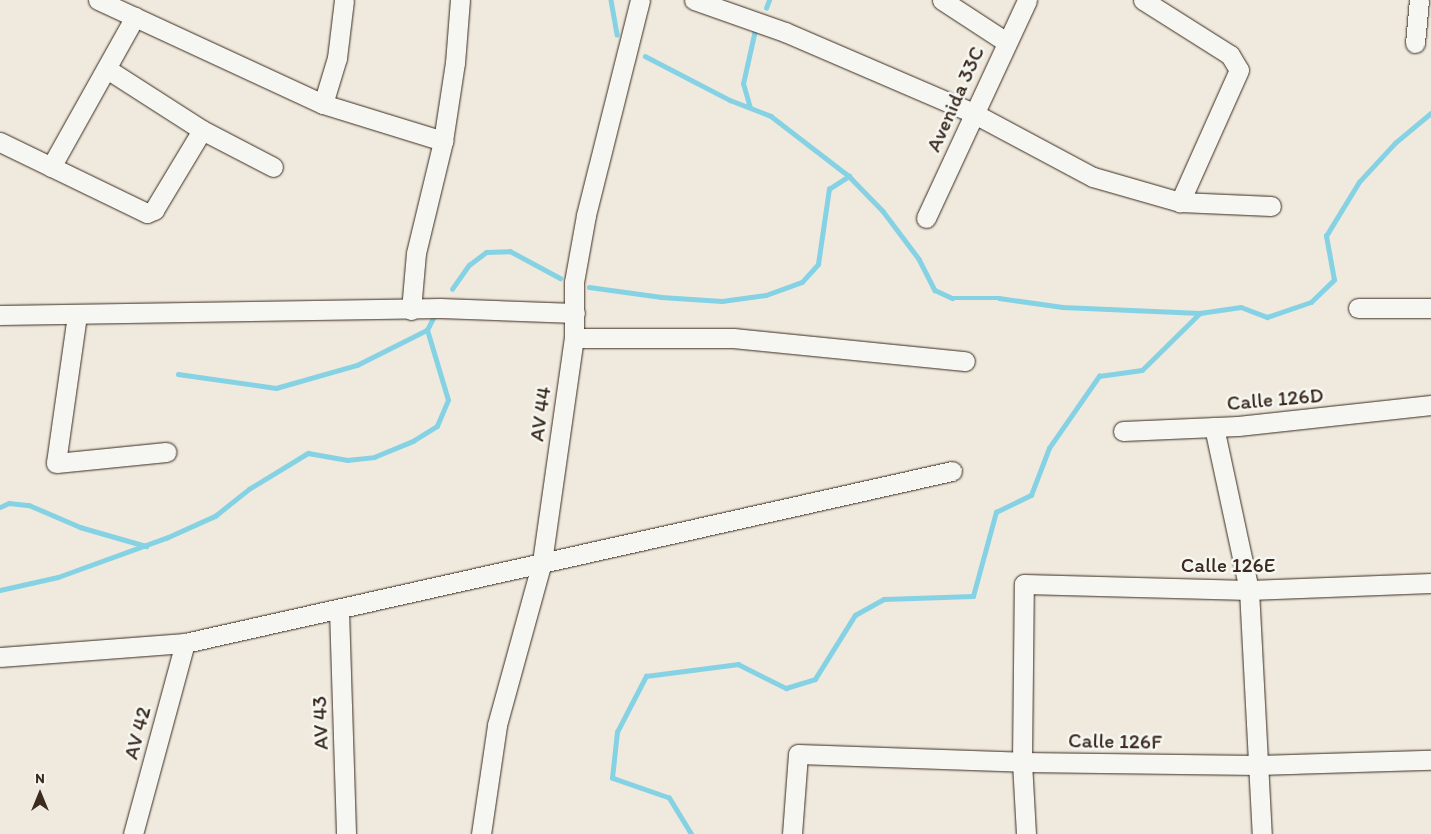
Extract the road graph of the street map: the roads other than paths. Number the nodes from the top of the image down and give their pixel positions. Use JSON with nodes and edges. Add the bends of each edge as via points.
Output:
{"nodes":[{"id":1,"x":98,"y":0,"type":"edge"},
{"id":2,"x":344,"y":0,"type":"edge"},
{"id":3,"x":460,"y":0,"type":"edge"},
{"id":4,"x":640,"y":0,"type":"edge"},
{"id":5,"x":694,"y":0,"type":"edge"},
{"id":6,"x":942,"y":0,"type":"edge"},
{"id":7,"x":1027,"y":0,"type":"edge"},
{"id":8,"x":1142,"y":0,"type":"edge"},
{"id":9,"x":1419,"y":0,"type":"edge"},
{"id":10,"x":135,"y":17,"type":"junction"},
{"id":11,"x":1005,"y":41,"type":"junction"},
{"id":12,"x":1415,"y":43,"type":"dead end"},
{"id":13,"x":107,"y":69,"type":"junction"},
{"id":14,"x":323,"y":104,"type":"junction"},
{"id":15,"x":973,"y":113,"type":"junction"},
{"id":16,"x":202,"y":130,"type":"junction"},
{"id":17,"x":443,"y":141,"type":"junction"},
{"id":18,"x":0,"y":142,"type":"edge"},
{"id":19,"x":51,"y":167,"type":"junction"},
{"id":20,"x":273,"y":167,"type":"dead end"},
{"id":21,"x":1180,"y":202,"type":"junction"},
{"id":22,"x":1272,"y":206,"type":"dead end"},
{"id":23,"x":926,"y":218,"type":"dead end"},
{"id":24,"x":1358,"y":308,"type":"dead end"},
{"id":25,"x":1431,"y":308,"type":"edge"},
{"id":26,"x":411,"y":310,"type":"junction"},
{"id":27,"x":575,"y":313,"type":"junction"},
{"id":28,"x":0,"y":315,"type":"edge"},
{"id":29,"x":77,"y":315,"type":"junction"},
{"id":30,"x":574,"y":338,"type":"junction"},
{"id":31,"x":965,"y":361,"type":"dead end"},
{"id":32,"x":1431,"y":405,"type":"edge"},
{"id":33,"x":1214,"y":428,"type":"junction"},
{"id":34,"x":1123,"y":431,"type":"dead end"},
{"id":35,"x":166,"y":452,"type":"dead end"},
{"id":36,"x":952,"y":471,"type":"dead end"},
{"id":37,"x":542,"y":562,"type":"junction"},
{"id":38,"x":1431,"y":583,"type":"edge"},
{"id":39,"x":1249,"y":590,"type":"junction"},
{"id":40,"x":339,"y":610,"type":"junction"},
{"id":41,"x":185,"y":643,"type":"junction"},
{"id":42,"x":0,"y":657,"type":"edge"},
{"id":43,"x":1431,"y":760,"type":"edge"},
{"id":44,"x":1022,"y":762,"type":"junction"},
{"id":45,"x":1258,"y":765,"type":"junction"},
{"id":46,"x":133,"y":834,"type":"edge"},
{"id":47,"x":346,"y":834,"type":"edge"},
{"id":48,"x":481,"y":834,"type":"edge"},
{"id":49,"x":792,"y":834,"type":"edge"},
{"id":50,"x":1026,"y":834,"type":"edge"},
{"id":51,"x":1262,"y":834,"type":"edge"}],
"edges":[{"from":1,"to":10,"type":"street"},
{"from":2,"to":14,"type":"street","via":[[337,58]]},
{"from":3,"to":17,"type":"street","via":[[455,63]]},
{"from":4,"to":27,"type":"street","name":"AV 44","via":[[586,214],[574,282]]},
{"from":5,"to":15,"type":"street","via":[[785,32]]},
{"from":6,"to":11,"type":"street"},
{"from":7,"to":11,"type":"street","name":"Avenida 33C"},
{"from":8,"to":21,"type":"street","via":[[1230,55],[1239,70]]},
{"from":9,"to":12,"type":"street"},
{"from":10,"to":13,"type":"street"},
{"from":10,"to":14,"type":"street"},
{"from":11,"to":15,"type":"street","name":"Avenida 33C"},
{"from":13,"to":16,"type":"street"},
{"from":13,"to":19,"type":"street"},
{"from":14,"to":17,"type":"street"},
{"from":15,"to":21,"type":"street","via":[[1093,176]]},
{"from":15,"to":23,"type":"street","name":"Avenida 33C"},
{"from":16,"to":19,"type":"street","via":[[154,210],[147,213]]},
{"from":16,"to":20,"type":"street"},
{"from":17,"to":26,"type":"street","via":[[416,253]]},
{"from":18,"to":19,"type":"street"},
{"from":21,"to":22,"type":"street"},
{"from":24,"to":25,"type":"street"},
{"from":26,"to":27,"type":"street","via":[[440,308]]},
{"from":26,"to":29,"type":"street"},
{"from":27,"to":30,"type":"street","name":"AV 44"},
{"from":28,"to":29,"type":"street"},
{"from":29,"to":35,"type":"street","via":[[56,463]]},
{"from":30,"to":31,"type":"street","via":[[732,338]]},
{"from":30,"to":37,"type":"street","name":"AV 44"},
{"from":32,"to":33,"type":"street","name":"Calle 126D"},
{"from":33,"to":34,"type":"street","name":"Calle 126D"},
{"from":33,"to":39,"type":"street"},
{"from":36,"to":37,"type":"street"},
{"from":37,"to":40,"type":"street"},
{"from":37,"to":48,"type":"street","name":"AV 44","via":[[498,725]]},
{"from":38,"to":39,"type":"street","name":"Calle 126E"},
{"from":39,"to":44,"type":"street","name":"Calle 126E","via":[[1024,584]]},
{"from":39,"to":45,"type":"street"},
{"from":40,"to":41,"type":"street"},
{"from":40,"to":47,"type":"street","name":"AV 43"},
{"from":41,"to":42,"type":"street"},
{"from":41,"to":46,"type":"street","name":"AV 42"},
{"from":43,"to":45,"type":"street","name":"Calle 126F"},
{"from":44,"to":45,"type":"street","name":"Calle 126F"},
{"from":44,"to":49,"type":"street","name":"Calle 126F","via":[[798,754]]},
{"from":44,"to":50,"type":"street"},
{"from":45,"to":51,"type":"street"}]}
